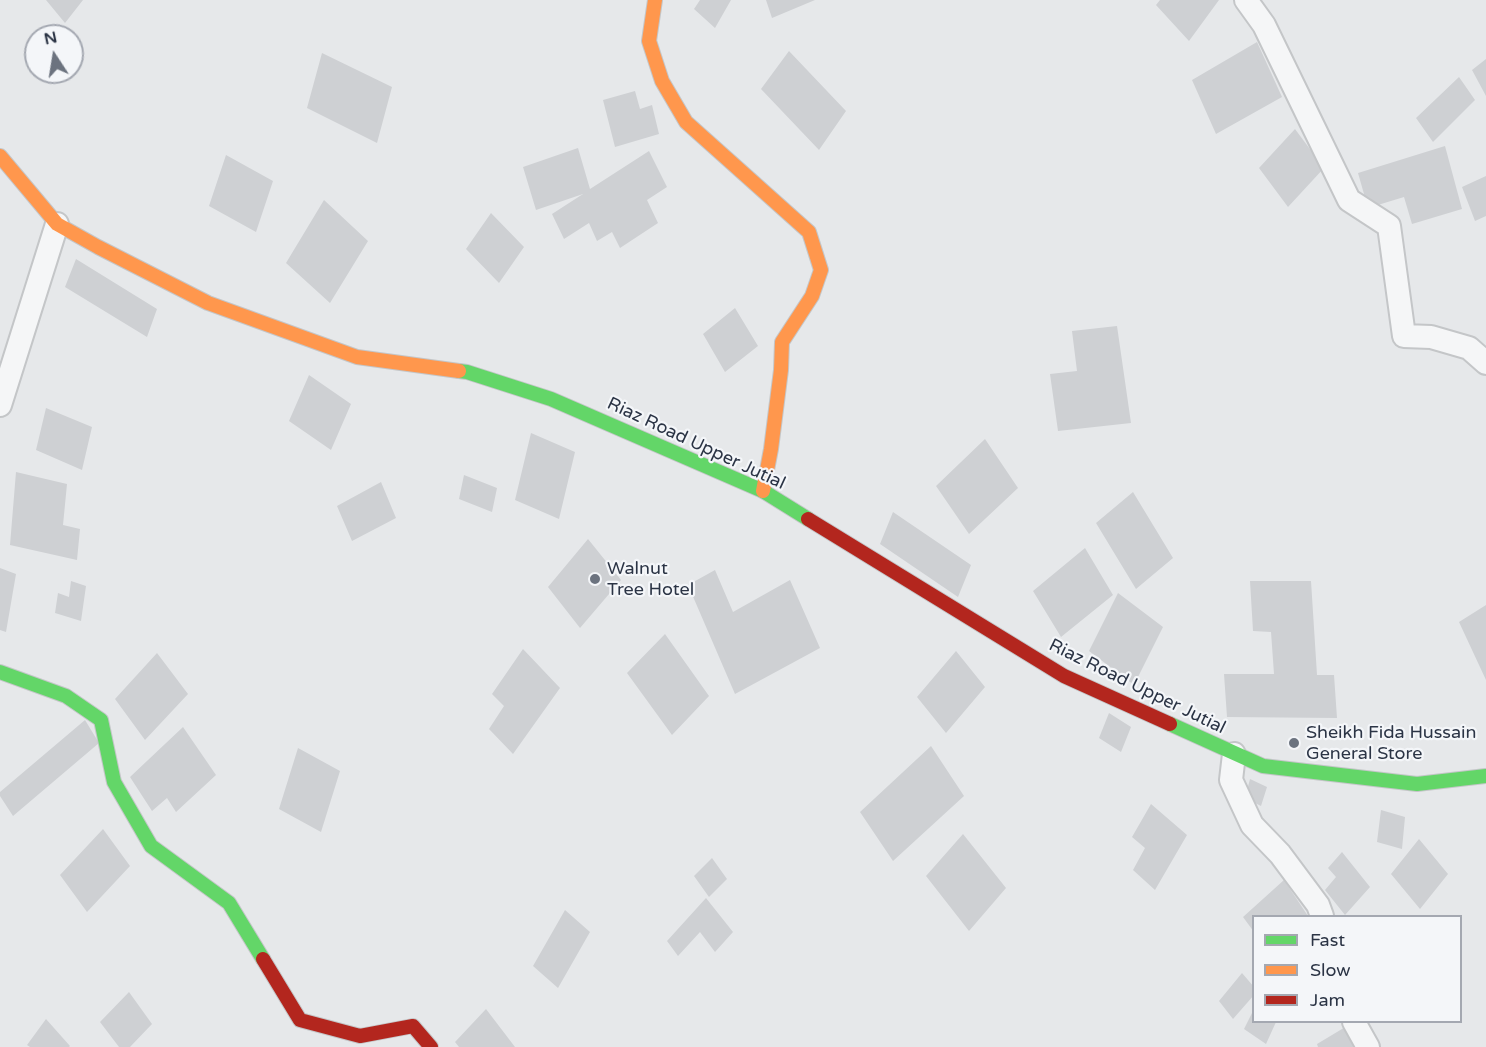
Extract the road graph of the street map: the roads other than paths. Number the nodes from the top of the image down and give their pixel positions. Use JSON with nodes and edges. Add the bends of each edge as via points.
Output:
{"nodes":[{"id":1,"x":655,"y":0,"type":"edge"},
{"id":2,"x":1246,"y":0,"type":"edge"},
{"id":3,"x":0,"y":156,"type":"edge"},
{"id":4,"x":57,"y":224,"type":"junction"},
{"id":5,"x":1486,"y":363,"type":"edge"},
{"id":6,"x":0,"y":405,"type":"edge"},
{"id":7,"x":763,"y":491,"type":"junction"},
{"id":8,"x":0,"y":672,"type":"edge"},
{"id":9,"x":1234,"y":754,"type":"junction"},
{"id":10,"x":1486,"y":776,"type":"edge"},
{"id":11,"x":1322,"y":915,"type":"edge"},
{"id":12,"x":1355,"y":1023,"type":"edge"},
{"id":13,"x":431,"y":1047,"type":"edge"},
{"id":14,"x":1368,"y":1047,"type":"edge"}],
"edges":[{"from":1,"to":7,"type":"main road","via":[[649,41],[662,81],[686,122],[809,232],[821,270],[812,296],[782,342]]},
{"from":2,"to":5,"type":"street","via":[[1264,26],[1349,200],[1389,226],[1404,336],[1470,348]]},
{"from":3,"to":4,"type":"main road","name":"Riaz Road Upper Jutial"},
{"from":4,"to":6,"type":"street"},
{"from":4,"to":7,"type":"main road","name":"Riaz Road Upper Jutial","via":[[208,303],[357,357],[467,372],[551,399]]},
{"from":7,"to":9,"type":"main road","name":"Riaz Road Upper Jutial","via":[[1064,676]]},
{"from":8,"to":13,"type":"main road","via":[[66,696],[101,720],[114,782],[151,846],[229,903],[300,1020],[360,1036],[413,1026]]},
{"from":9,"to":10,"type":"main road","name":"Riaz Road Upper Jutial","via":[[1263,766],[1417,784]]},
{"from":9,"to":11,"type":"street","via":[[1231,780],[1252,825],[1280,854]]},
{"from":12,"to":14,"type":"street"}]}
